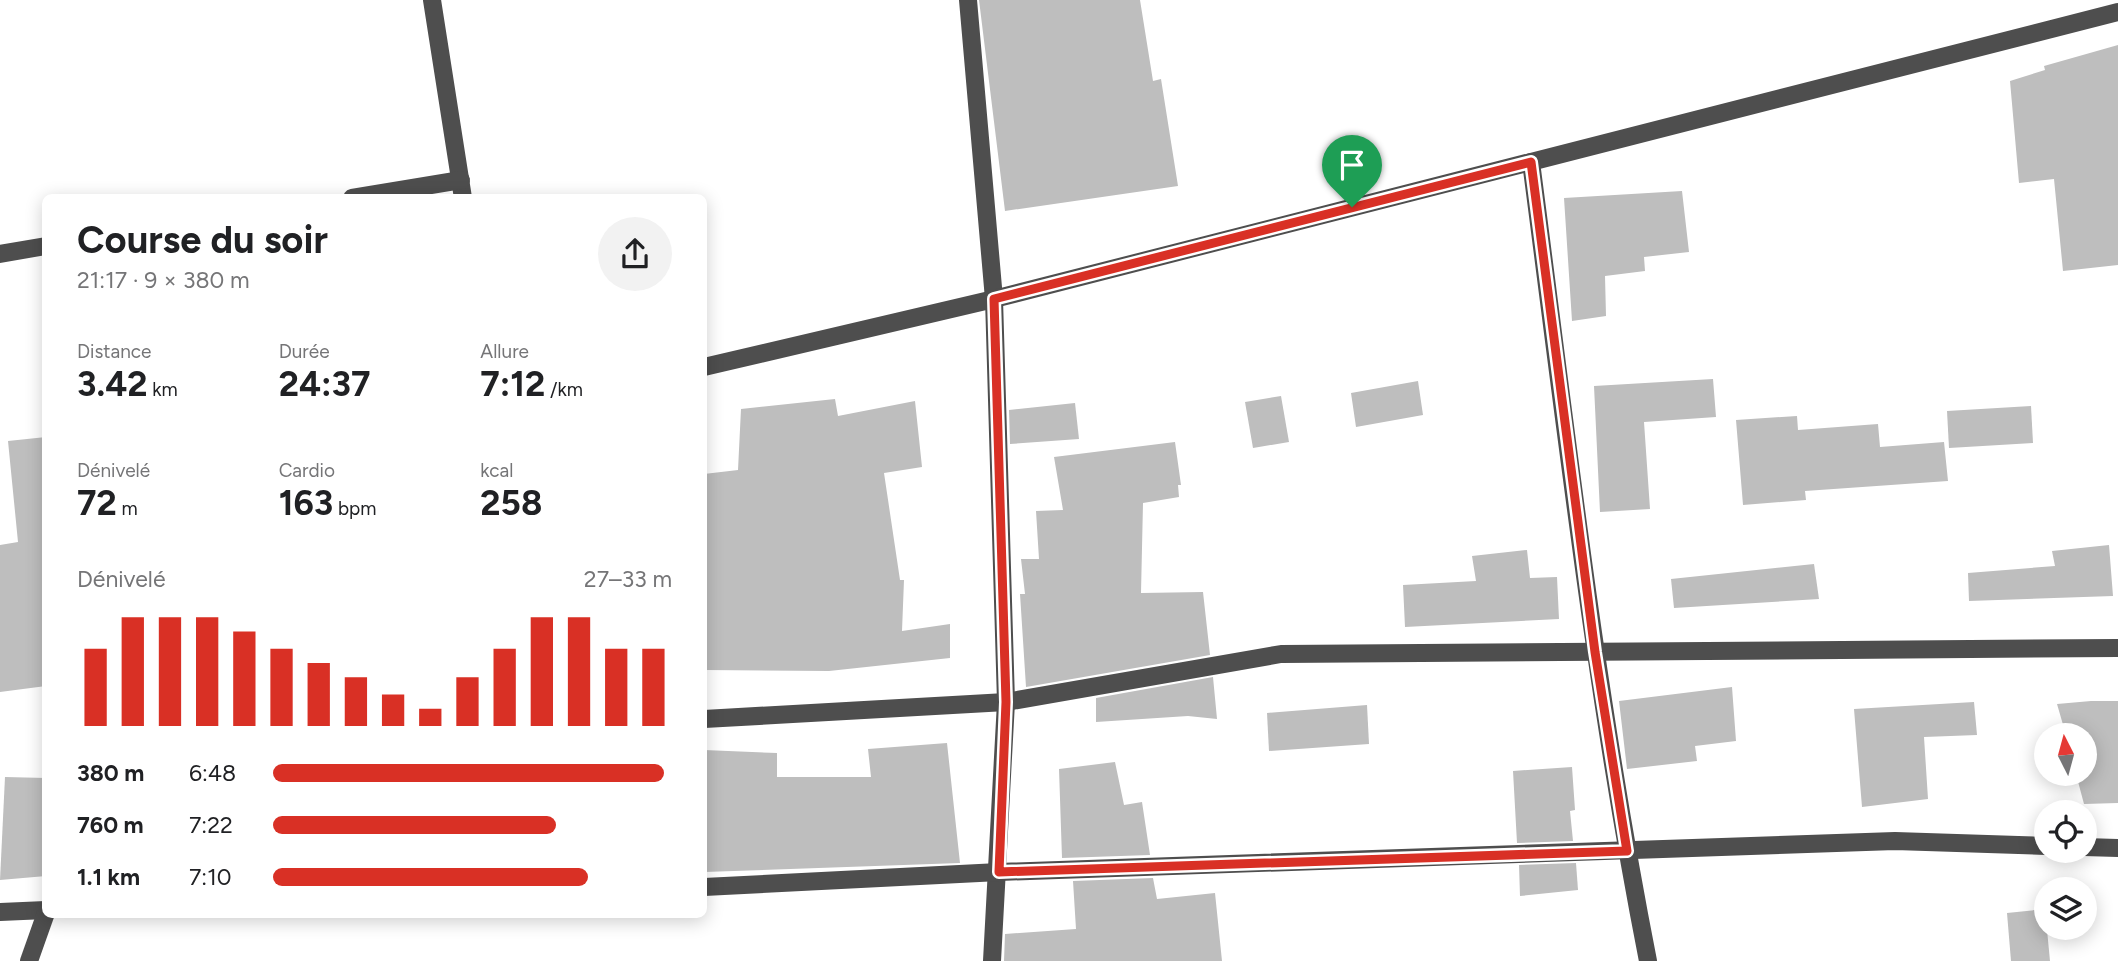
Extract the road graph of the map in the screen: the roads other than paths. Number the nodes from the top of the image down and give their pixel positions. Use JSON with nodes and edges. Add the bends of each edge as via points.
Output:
{"nodes":[{"id":1,"x":432,"y":0,"type":"edge"},
{"id":2,"x":968,"y":0,"type":"edge"},
{"id":3,"x":2118,"y":12,"type":"edge"},
{"id":4,"x":1531,"y":162,"type":"junction"},
{"id":5,"x":462,"y":189,"type":"edge"},
{"id":6,"x":401,"y":194,"type":"edge"},
{"id":7,"x":42,"y":247,"type":"edge"},
{"id":8,"x":0,"y":254,"type":"edge"},
{"id":9,"x":994,"y":299,"type":"junction"},
{"id":10,"x":707,"y":366,"type":"edge"},
{"id":11,"x":2118,"y":648,"type":"edge"},
{"id":12,"x":1595,"y":652,"type":"junction"},
{"id":13,"x":1006,"y":702,"type":"junction"},
{"id":14,"x":707,"y":719,"type":"edge"},
{"id":15,"x":2034,"y":846,"type":"edge"},
{"id":16,"x":2097,"y":847,"type":"edge"},
{"id":17,"x":2118,"y":848,"type":"edge"},
{"id":18,"x":1627,"y":851,"type":"junction"},
{"id":19,"x":999,"y":872,"type":"junction"},
{"id":20,"x":707,"y":887,"type":"edge"},
{"id":21,"x":0,"y":912,"type":"edge"},
{"id":22,"x":42,"y":912,"type":"edge"},
{"id":23,"x":44,"y":918,"type":"edge"},
{"id":24,"x":29,"y":961,"type":"edge"},
{"id":25,"x":992,"y":961,"type":"edge"},
{"id":26,"x":1648,"y":961,"type":"edge"}],
"edges":[{"from":1,"to":5,"type":"street"},
{"from":2,"to":9,"type":"street"},
{"from":3,"to":4,"type":"street"},
{"from":4,"to":9,"type":"street"},
{"from":4,"to":12,"type":"street"},
{"from":5,"to":6,"type":"street"},
{"from":7,"to":8,"type":"street"},
{"from":9,"to":10,"type":"street"},
{"from":9,"to":13,"type":"street"},
{"from":11,"to":12,"type":"street"},
{"from":12,"to":13,"type":"street","via":[[1281,654]]},
{"from":12,"to":18,"type":"street"},
{"from":13,"to":14,"type":"street"},
{"from":13,"to":19,"type":"street"},
{"from":15,"to":18,"type":"street","via":[[1895,841]]},
{"from":16,"to":17,"type":"street"},
{"from":18,"to":19,"type":"street"},
{"from":18,"to":26,"type":"street"},
{"from":19,"to":20,"type":"street"},
{"from":19,"to":25,"type":"street"},
{"from":21,"to":22,"type":"street"},
{"from":23,"to":24,"type":"street"}]}
